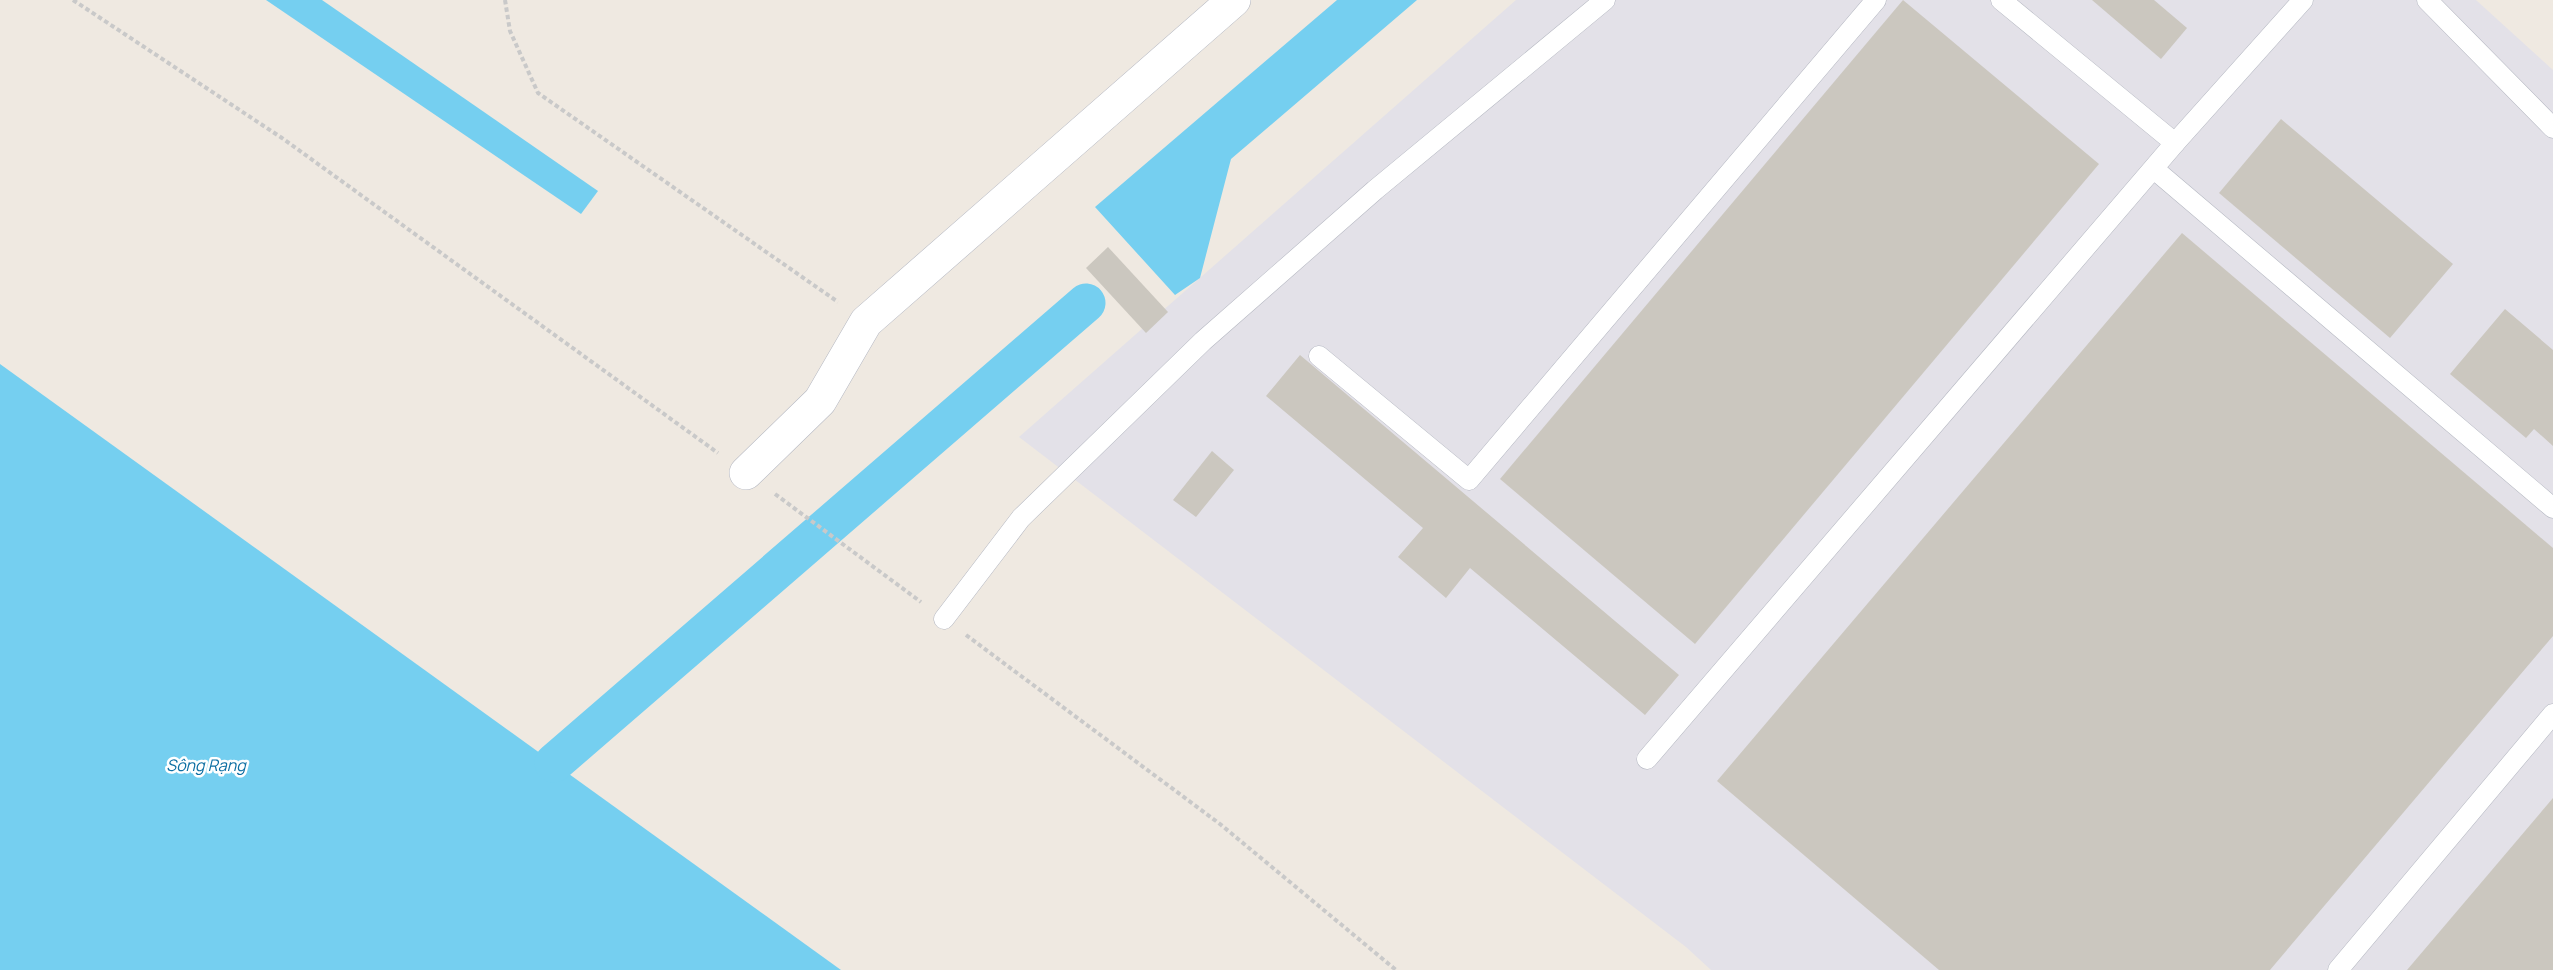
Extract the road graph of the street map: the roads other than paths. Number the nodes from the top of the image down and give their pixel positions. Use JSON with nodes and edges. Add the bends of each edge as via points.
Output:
{"nodes":[{"id":1,"x":1234,"y":0,"type":"edge"},
{"id":2,"x":1605,"y":0,"type":"edge"},
{"id":3,"x":1876,"y":0,"type":"edge"},
{"id":4,"x":2001,"y":0,"type":"edge"},
{"id":5,"x":2303,"y":0,"type":"edge"},
{"id":6,"x":2427,"y":0,"type":"edge"},
{"id":7,"x":2553,"y":128,"type":"edge"},
{"id":8,"x":2175,"y":143,"type":"junction"},
{"id":9,"x":2154,"y":169,"type":"junction"},
{"id":10,"x":1319,"y":356,"type":"dead end"},
{"id":11,"x":746,"y":473,"type":"dead end"},
{"id":12,"x":2553,"y":508,"type":"edge"},
{"id":13,"x":944,"y":619,"type":"dead end"},
{"id":14,"x":2553,"y":714,"type":"edge"},
{"id":15,"x":1647,"y":759,"type":"dead end"},
{"id":16,"x":2338,"y":970,"type":"edge"}],
"edges":[{"from":1,"to":11,"type":"street","via":[[866,322],[820,401]]},
{"from":2,"to":13,"type":"lane","via":[[1375,190],[1203,341],[1021,518]]},
{"from":3,"to":10,"type":"lane","via":[[1469,480]]},
{"from":4,"to":8,"type":"lane"},
{"from":5,"to":8,"type":"lane"},
{"from":6,"to":7,"type":"lane"},
{"from":8,"to":9,"type":"lane"},
{"from":9,"to":12,"type":"lane"},
{"from":9,"to":15,"type":"lane"},
{"from":14,"to":16,"type":"lane"}]}
